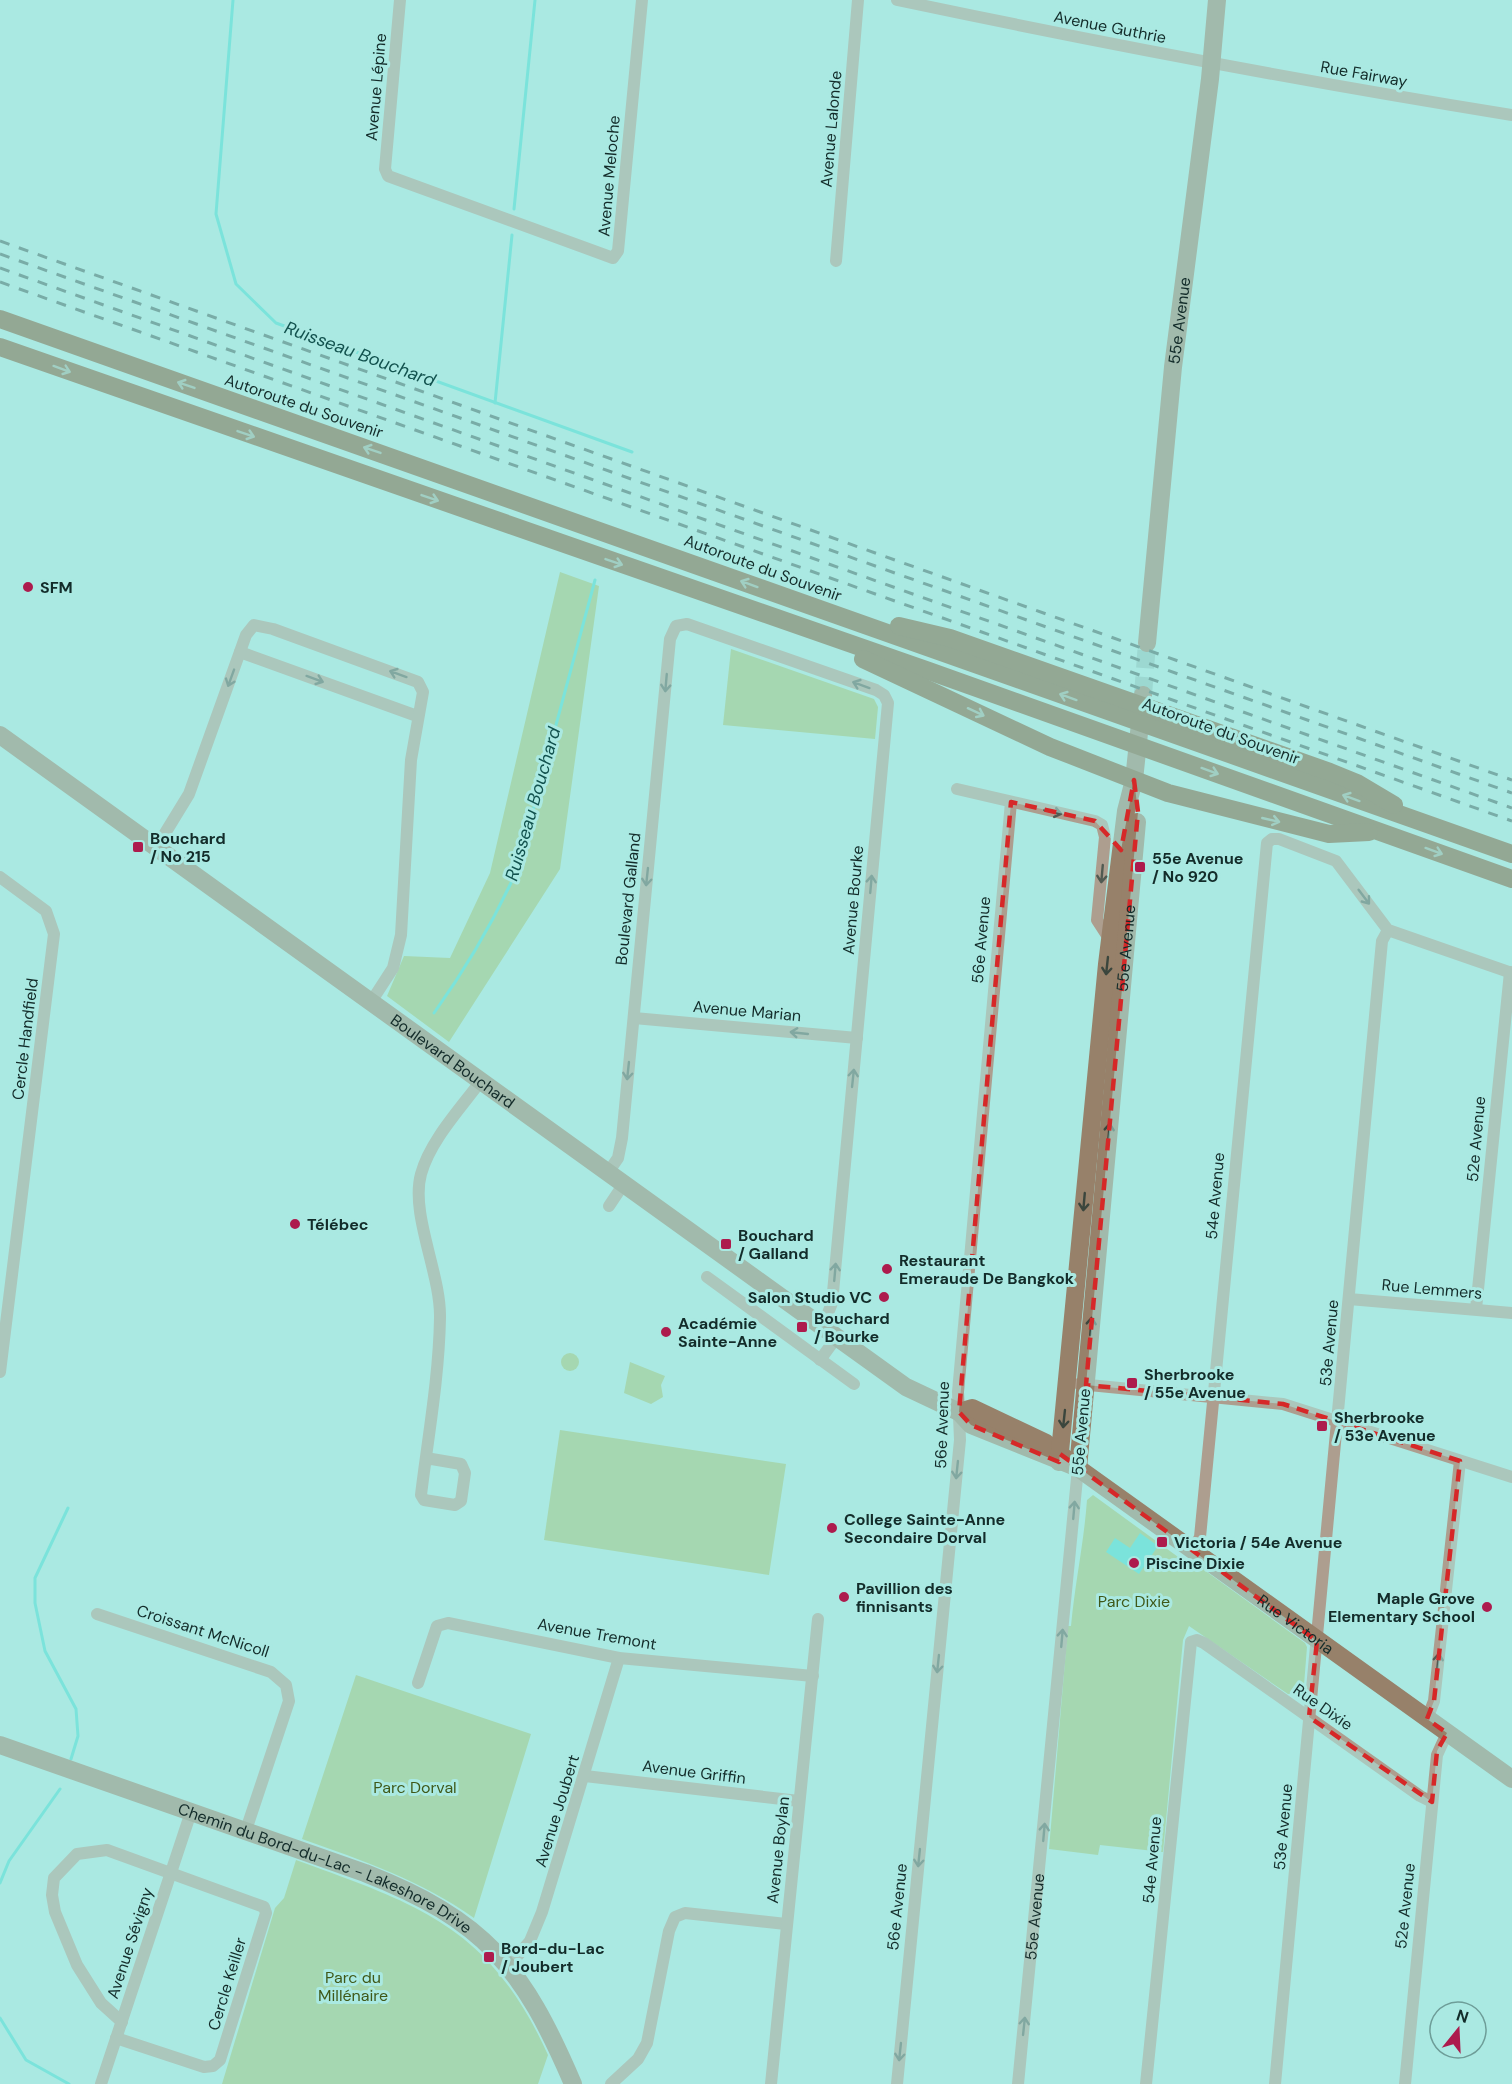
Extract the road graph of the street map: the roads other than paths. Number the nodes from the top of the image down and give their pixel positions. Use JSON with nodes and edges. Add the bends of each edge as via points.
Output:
{"nodes":[{"id":1,"x":400,"y":0,"type":"edge"},
{"id":2,"x":642,"y":0,"type":"edge"},
{"id":3,"x":858,"y":0,"type":"edge"},
{"id":4,"x":897,"y":0,"type":"edge"},
{"id":5,"x":1217,"y":0,"type":"edge"},
{"id":6,"x":1212,"y":64,"type":"junction"},
{"id":7,"x":1512,"y":115,"type":"edge"},
{"id":8,"x":387,"y":176,"type":"joint"},
{"id":9,"x":836,"y":261,"type":"dead end"},
{"id":10,"x":0,"y":318,"type":"edge"},
{"id":11,"x":2,"y":348,"type":"edge"},
{"id":12,"x":804,"y":603,"type":"junction"},
{"id":13,"x":676,"y":626,"type":"joint"},
{"id":14,"x":808,"y":631,"type":"junction"},
{"id":15,"x":1147,"y":643,"type":"tunnel mouth"},
{"id":16,"x":240,"y":652,"type":"junction"},
{"id":17,"x":1142,"y":701,"type":"junction"},
{"id":18,"x":417,"y":717,"type":"junction"},
{"id":19,"x":0,"y":735,"type":"edge"},
{"id":20,"x":1134,"y":780,"type":"junction"},
{"id":21,"x":957,"y":789,"type":"dead end"},
{"id":22,"x":1011,"y":802,"type":"junction"},
{"id":23,"x":1426,"y":825,"type":"junction"},
{"id":24,"x":1379,"y":832,"type":"junction"},
{"id":25,"x":156,"y":848,"type":"junction"},
{"id":26,"x":1512,"y":854,"type":"edge"},
{"id":27,"x":0,"y":876,"type":"edge"},
{"id":28,"x":1512,"y":879,"type":"edge"},
{"id":29,"x":1388,"y":930,"type":"junction"},
{"id":30,"x":1110,"y":940,"type":"junction"},
{"id":31,"x":1511,"y":972,"type":"edge"},
{"id":32,"x":372,"y":1002,"type":"junction"},
{"id":33,"x":634,"y":1018,"type":"junction"},
{"id":34,"x":857,"y":1038,"type":"junction"},
{"id":35,"x":480,"y":1082,"type":"junction"},
{"id":36,"x":607,"y":1174,"type":"junction"},
{"id":37,"x":623,"y":1185,"type":"junction"},
{"id":38,"x":609,"y":1206,"type":"dead end"},
{"id":39,"x":707,"y":1277,"type":"dead end"},
{"id":40,"x":1349,"y":1299,"type":"junction"},
{"id":41,"x":1476,"y":1309,"type":"junction"},
{"id":42,"x":1512,"y":1313,"type":"edge"},
{"id":43,"x":829,"y":1333,"type":"junction"},
{"id":44,"x":820,"y":1360,"type":"junction"},
{"id":45,"x":0,"y":1372,"type":"edge"},
{"id":46,"x":1067,"y":1383,"type":"junction"},
{"id":47,"x":854,"y":1384,"type":"dead end"},
{"id":48,"x":1086,"y":1385,"type":"junction"},
{"id":49,"x":906,"y":1387,"type":"joint"},
{"id":50,"x":1213,"y":1398,"type":"junction"},
{"id":51,"x":959,"y":1412,"type":"junction"},
{"id":52,"x":1338,"y":1421,"type":"junction"},
{"id":53,"x":426,"y":1458,"type":"junction"},
{"id":54,"x":1060,"y":1458,"type":"junction"},
{"id":55,"x":1460,"y":1461,"type":"junction"},
{"id":56,"x":1078,"y":1468,"type":"junction"},
{"id":57,"x":1512,"y":1477,"type":"edge"},
{"id":58,"x":1193,"y":1550,"type":"junction"},
{"id":59,"x":97,"y":1614,"type":"dead end"},
{"id":60,"x":818,"y":1619,"type":"dead end"},
{"id":61,"x":1194,"y":1640,"type":"joint"},
{"id":62,"x":1317,"y":1641,"type":"junction"},
{"id":63,"x":619,"y":1658,"type":"junction"},
{"id":64,"x":813,"y":1676,"type":"junction"},
{"id":65,"x":418,"y":1683,"type":"dead end"},
{"id":66,"x":1309,"y":1717,"type":"junction"},
{"id":67,"x":1427,"y":1719,"type":"junction"},
{"id":68,"x":1447,"y":1733,"type":"junction"},
{"id":69,"x":0,"y":1744,"type":"edge"},
{"id":70,"x":585,"y":1776,"type":"junction"},
{"id":71,"x":1512,"y":1779,"type":"edge"},
{"id":72,"x":799,"y":1800,"type":"junction"},
{"id":73,"x":1432,"y":1802,"type":"junction"},
{"id":74,"x":191,"y":1812,"type":"junction"},
{"id":75,"x":246,"y":1830,"type":"junction"},
{"id":76,"x":171,"y":1872,"type":"junction"},
{"id":77,"x":786,"y":1924,"type":"junction"},
{"id":78,"x":509,"y":1966,"type":"junction"},
{"id":79,"x":122,"y":2022,"type":"junction"},
{"id":80,"x":116,"y":2038,"type":"junction"},
{"id":81,"x":103,"y":2080,"type":"edge"},
{"id":82,"x":573,"y":2084,"type":"edge"},
{"id":83,"x":611,"y":2084,"type":"edge"},
{"id":84,"x":771,"y":2084,"type":"edge"},
{"id":85,"x":897,"y":2084,"type":"edge"},
{"id":86,"x":1018,"y":2084,"type":"edge"},
{"id":87,"x":1146,"y":2084,"type":"edge"},
{"id":88,"x":1275,"y":2084,"type":"edge"},
{"id":89,"x":1405,"y":2084,"type":"edge"}],
"edges":[{"from":1,"to":8,"type":"street","name":"Avenue Lépine"},
{"from":2,"to":8,"type":"street","name":"Avenue Meloche","via":[[618,251],[613,258]]},
{"from":3,"to":9,"type":"street","name":"Avenue Lalonde"},
{"from":4,"to":6,"type":"street","name":"Avenue Guthrie"},
{"from":5,"to":6,"type":"street","name":"55e Avenue"},
{"from":6,"to":7,"type":"street","name":"Rue Fairway"},
{"from":6,"to":15,"type":"street","name":"55e Avenue","via":[[1176,346]]},
{"from":12,"to":10,"type":"highway","name":"Autoroute du Souvenir","one_way":true},
{"from":11,"to":14,"type":"highway","one_way":true},
{"from":12,"to":17,"type":"highway","via":[[950,638]]},
{"from":23,"to":12,"type":"highway","name":"Autoroute du Souvenir","one_way":true},
{"from":13,"to":33,"type":"street","name":"Boulevard Galland","one_way":true,"via":[[669,651]]},
{"from":34,"to":13,"type":"street","name":"Avenue Bourke","one_way":true,"via":[[886,699],[876,690],[698,627]]},
{"from":14,"to":20,"type":"highway","one_way":true,"via":[[922,688]]},
{"from":14,"to":24,"type":"highway","one_way":true},
{"from":16,"to":18,"type":"street","one_way":true},
{"from":18,"to":16,"type":"street","one_way":true,"via":[[422,687],[409,678],[259,625],[248,630]]},
{"from":16,"to":25,"type":"street","one_way":true,"via":[[189,794]]},
{"from":17,"to":20,"type":"street","name":"55e Avenue"},
{"from":17,"to":23,"type":"highway","via":[[1357,783]]},
{"from":18,"to":32,"type":"street","via":[[410,768],[401,934],[393,968]]},
{"from":19,"to":25,"type":"street","name":"Boulevard Bouchard"},
{"from":20,"to":24,"type":"highway","one_way":true,"via":[[1191,800],[1329,834]]},
{"from":20,"to":30,"type":"street","name":"55e Avenue","via":[[1126,811]]},
{"from":48,"to":20,"type":"street","name":"55e Avenue","one_way":true,"via":[[1138,812]]},
{"from":21,"to":22,"type":"street"},
{"from":22,"to":30,"type":"street","name":"55e Avenue","one_way":true,"via":[[1095,822],[1104,828],[1097,920]]},
{"from":22,"to":51,"type":"street","name":"56e Avenue","via":[[958,1387]]},
{"from":23,"to":26,"type":"highway","name":"Autoroute du Souvenir"},
{"from":24,"to":28,"type":"highway","one_way":true},
{"from":25,"to":32,"type":"street","name":"Boulevard Bouchard"},
{"from":27,"to":45,"type":"street","name":"Cercle Handfield","via":[[46,911],[54,934]]},
{"from":29,"to":31,"type":"street"},
{"from":29,"to":40,"type":"street","name":"53e Avenue","via":[[1382,941]]},
{"from":50,"to":29,"type":"street","name":"54e Avenue","one_way":true,"via":[[1267,843],[1279,839],[1332,858]]},
{"from":30,"to":46,"type":"street","name":"55e Avenue","one_way":true},
{"from":31,"to":41,"type":"street","name":"52e Avenue"},
{"from":32,"to":35,"type":"street","name":"Boulevard Bouchard"},
{"from":34,"to":33,"type":"street","name":"Avenue Marian","one_way":true},
{"from":33,"to":36,"type":"street","name":"Boulevard Galland","one_way":true,"via":[[620,1150]]},
{"from":43,"to":34,"type":"street","name":"Avenue Bourke","one_way":true},
{"from":35,"to":36,"type":"street","name":"Boulevard Bouchard"},
{"from":35,"to":53,"type":"street","via":[[440,1138],[420,1175],[422,1224],[440,1316]]},
{"from":36,"to":37,"type":"street","name":"Boulevard Bouchard"},
{"from":37,"to":38,"type":"street"},
{"from":37,"to":43,"type":"street","name":"Boulevard Bouchard"},
{"from":39,"to":44,"type":"street"},
{"from":40,"to":41,"type":"street","name":"Rue Lemmers"},
{"from":40,"to":52,"type":"street","name":"53e Avenue"},
{"from":41,"to":42,"type":"street","name":"Rue Lemmers"},
{"from":43,"to":44,"type":"street","name":"Avenue Bourke"},
{"from":43,"to":49,"type":"street","name":"Boulevard Bouchard"},
{"from":44,"to":47,"type":"street"},
{"from":46,"to":48,"type":"street"},
{"from":46,"to":54,"type":"street","name":"55e Avenue","one_way":true},
{"from":48,"to":50,"type":"street"},
{"from":48,"to":56,"type":"street","name":"55e Avenue"},
{"from":49,"to":51,"type":"street","name":"Rue Victoria"},
{"from":50,"to":52,"type":"street","via":[[1283,1404]]},
{"from":50,"to":58,"type":"street","name":"54e Avenue","via":[[1200,1537]]},
{"from":51,"to":54,"type":"street","name":"Rue Victoria","via":[[971,1425]]},
{"from":51,"to":85,"type":"street","name":"56e Avenue","one_way":true,"via":[[960,1440]]},
{"from":52,"to":55,"type":"street"},
{"from":52,"to":62,"type":"street","name":"53e Avenue"},
{"from":53,"to":53,"type":"street","via":[[424,1500],[455,1504],[461,1501],[465,1473],[461,1464]]},
{"from":54,"to":56,"type":"street","name":"Rue Victoria"},
{"from":55,"to":57,"type":"street"},
{"from":67,"to":55,"type":"street","one_way":true,"via":[[1434,1701]]},
{"from":56,"to":58,"type":"street","name":"Rue Victoria"},
{"from":86,"to":56,"type":"street","name":"55e Avenue","one_way":true},
{"from":58,"to":62,"type":"street","name":"Rue Victoria"},
{"from":59,"to":75,"type":"street","name":"Croissant McNicoll","via":[[271,1671],[286,1685],[289,1701]]},
{"from":60,"to":64,"type":"street","name":"Avenue Boylan"},
{"from":61,"to":66,"type":"street","name":"Rue Dixie","via":[[1204,1643]]},
{"from":61,"to":87,"type":"street","name":"54e Avenue","via":[[1188,1657]]},
{"from":62,"to":66,"type":"street","name":"53e Avenue"},
{"from":62,"to":67,"type":"street","name":"Rue Victoria"},
{"from":63,"to":64,"type":"street","name":"Avenue Tremont"},
{"from":63,"to":65,"type":"street","name":"Avenue Tremont","via":[[448,1623],[437,1626]]},
{"from":63,"to":70,"type":"street","name":"Avenue Joubert"},
{"from":64,"to":72,"type":"street","name":"Avenue Boylan"},
{"from":66,"to":73,"type":"street","name":"Rue Dixie"},
{"from":66,"to":88,"type":"street","name":"53e Avenue"},
{"from":67,"to":68,"type":"street","name":"Rue Victoria"},
{"from":68,"to":71,"type":"street","name":"Rue Victoria"},
{"from":68,"to":73,"type":"street","name":"52e Avenue","via":[[1437,1751]]},
{"from":69,"to":74,"type":"street","name":"Chemin du Bord-du-Lac - Lakeshore Drive"},
{"from":70,"to":72,"type":"street","name":"Avenue Griffin"},
{"from":70,"to":78,"type":"street","name":"Avenue Joubert","via":[[537,1926],[521,1955]]},
{"from":72,"to":77,"type":"street","name":"Avenue Boylan"},
{"from":73,"to":89,"type":"street","name":"52e Avenue"},
{"from":74,"to":75,"type":"street","name":"Chemin du Bord-du-Lac - Lakeshore Drive"},
{"from":74,"to":76,"type":"street","name":"Avenue Sévigny"},
{"from":75,"to":78,"type":"street","name":"Chemin du Bord-du-Lac - Lakeshore Drive","via":[[420,1896],[465,1924]]},
{"from":76,"to":79,"type":"street","name":"Avenue Sévigny"},
{"from":76,"to":79,"type":"street","via":[[107,1850],[93,1850],[77,1854],[54,1878],[55,1912],[77,1965],[101,2003]]},
{"from":76,"to":80,"type":"street","name":"Cercle Keiller","via":[[260,1904],[266,1913],[223,2053],[213,2066],[204,2067]]},
{"from":77,"to":83,"type":"street","via":[[685,1913],[675,1917],[647,2043],[638,2059]]},
{"from":77,"to":84,"type":"street","name":"Avenue Boylan"},
{"from":78,"to":82,"type":"street","name":"Chemin du Bord-du-Lac - Lakeshore Drive","via":[[543,2019]]},
{"from":79,"to":80,"type":"street","name":"Avenue Sévigny"},
{"from":80,"to":81,"type":"street","name":"Avenue Sévigny"}]}
